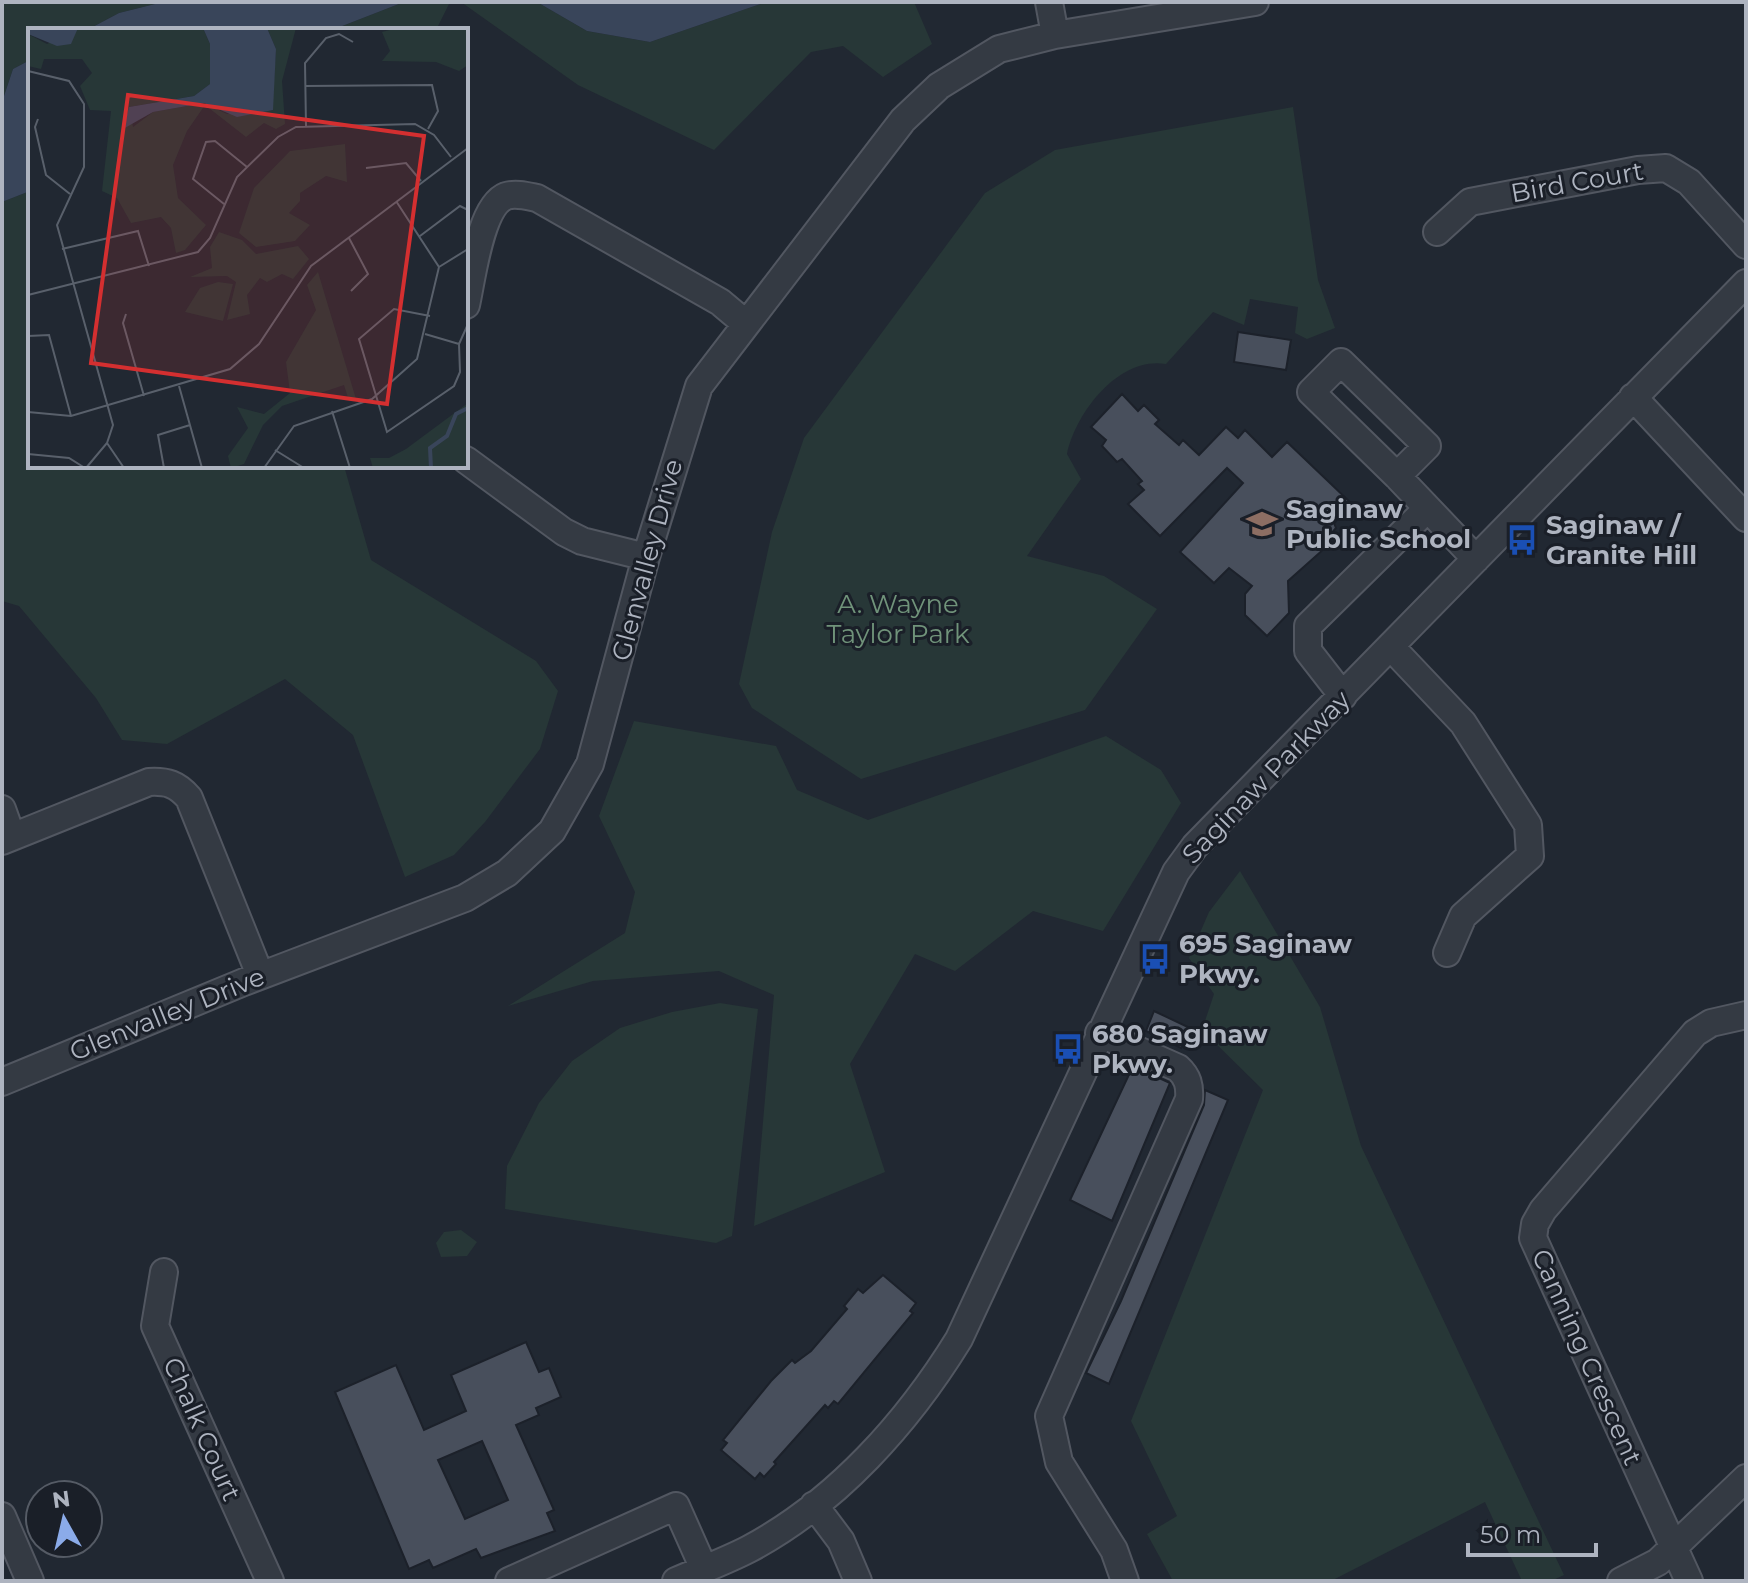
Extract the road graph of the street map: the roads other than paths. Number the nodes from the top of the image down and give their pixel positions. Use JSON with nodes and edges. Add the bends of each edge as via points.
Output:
{"nodes":[{"id":1,"x":1049,"y":2,"type":"edge"},
{"id":2,"x":1255,"y":2,"type":"edge"},
{"id":3,"x":1055,"y":35,"type":"junction"},
{"id":4,"x":1437,"y":232,"type":"dead end"},
{"id":5,"x":1746,"y":245,"type":"edge"},
{"id":6,"x":1746,"y":283,"type":"edge"},
{"id":7,"x":468,"y":296,"type":"edge"},
{"id":8,"x":745,"y":323,"type":"junction"},
{"id":9,"x":1633,"y":397,"type":"junction"},
{"id":10,"x":468,"y":461,"type":"edge"},
{"id":11,"x":1397,"y":476,"type":"dead end"},
{"id":12,"x":1427,"y":509,"type":"junction"},
{"id":13,"x":1746,"y":518,"type":"edge"},
{"id":14,"x":646,"y":557,"type":"junction"},
{"id":15,"x":1476,"y":559,"type":"junction"},
{"id":16,"x":1392,"y":648,"type":"junction"},
{"id":17,"x":1343,"y":696,"type":"junction"},
{"id":18,"x":2,"y":809,"type":"edge"},
{"id":19,"x":7,"y":839,"type":"edge"},
{"id":20,"x":1447,"y":953,"type":"dead end"},
{"id":21,"x":260,"y":975,"type":"junction"},
{"id":22,"x":1746,"y":1015,"type":"edge"},
{"id":23,"x":1099,"y":1033,"type":"junction"},
{"id":24,"x":2,"y":1082,"type":"edge"},
{"id":25,"x":164,"y":1272,"type":"dead end"},
{"id":26,"x":1746,"y":1478,"type":"edge"},
{"id":27,"x":814,"y":1505,"type":"junction"},
{"id":28,"x":2,"y":1516,"type":"edge"},
{"id":29,"x":1674,"y":1546,"type":"junction"},
{"id":30,"x":704,"y":1569,"type":"junction"},
{"id":31,"x":30,"y":1581,"type":"edge"},
{"id":32,"x":270,"y":1581,"type":"edge"},
{"id":33,"x":509,"y":1581,"type":"edge"},
{"id":34,"x":676,"y":1581,"type":"edge"},
{"id":35,"x":858,"y":1581,"type":"edge"},
{"id":36,"x":1125,"y":1581,"type":"edge"},
{"id":37,"x":1621,"y":1581,"type":"edge"},
{"id":38,"x":1689,"y":1581,"type":"edge"}],
"edges":[{"from":1,"to":3,"type":"street"},
{"from":2,"to":3,"type":"street","name":"Glenvalley Drive"},
{"from":3,"to":8,"type":"street","name":"Glenvalley Drive","via":[[999,49],[939,86],[903,120]]},
{"from":4,"to":5,"type":"street","name":"Bird Court","via":[[1470,202],[1666,168],[1689,182]]},
{"from":6,"to":9,"type":"street","name":"Saginaw Parkway"},
{"from":7,"to":8,"type":"street","via":[[487,213],[500,199],[515,194],[537,198],[720,302]]},
{"from":8,"to":14,"type":"street","name":"Glenvalley Drive","via":[[694,398]]},
{"from":9,"to":13,"type":"street"},
{"from":9,"to":15,"type":"street","name":"Saginaw Parkway"},
{"from":10,"to":14,"type":"street","via":[[564,532]]},
{"from":11,"to":12,"type":"street"},
{"from":12,"to":15,"type":"street"},
{"from":12,"to":17,"type":"street","via":[[1308,626],[1308,651]]},
{"from":14,"to":21,"type":"street","name":"Glenvalley Drive","via":[[590,764],[552,831],[507,873],[465,898]]},
{"from":15,"to":16,"type":"street","name":"Saginaw Parkway"},
{"from":16,"to":17,"type":"street","name":"Saginaw Parkway"},
{"from":16,"to":20,"type":"street","via":[[1463,723],[1528,825],[1531,841],[1530,856],[1463,916]]},
{"from":17,"to":23,"type":"street","name":"Saginaw Parkway","via":[[1176,872]]},
{"from":18,"to":19,"type":"street"},
{"from":19,"to":21,"type":"street","via":[[149,782],[166,781],[180,788],[189,798]]},
{"from":21,"to":24,"type":"street","name":"Glenvalley Drive"},
{"from":22,"to":29,"type":"street","name":"Canning Crescent","via":[[1711,1023],[1695,1033],[1535,1224],[1536,1250]]},
{"from":23,"to":27,"type":"street","name":"Saginaw Parkway","via":[[952,1349],[889,1435]]},
{"from":23,"to":36,"type":"street","via":[[1178,1068],[1190,1088],[1049,1416],[1059,1462],[1114,1550]]},
{"from":25,"to":32,"type":"street","name":"Chalk Court","via":[[155,1326]]},
{"from":26,"to":29,"type":"street"},
{"from":27,"to":30,"type":"street","name":"Saginaw Parkway","via":[[751,1548]]},
{"from":27,"to":35,"type":"street","via":[[841,1541]]},
{"from":28,"to":31,"type":"street"},
{"from":29,"to":37,"type":"street","via":[[1658,1562]]},
{"from":29,"to":38,"type":"street","name":"Canning Crescent"},
{"from":30,"to":33,"type":"street","via":[[676,1506]]},
{"from":30,"to":34,"type":"street","name":"Saginaw Parkway"}]}
